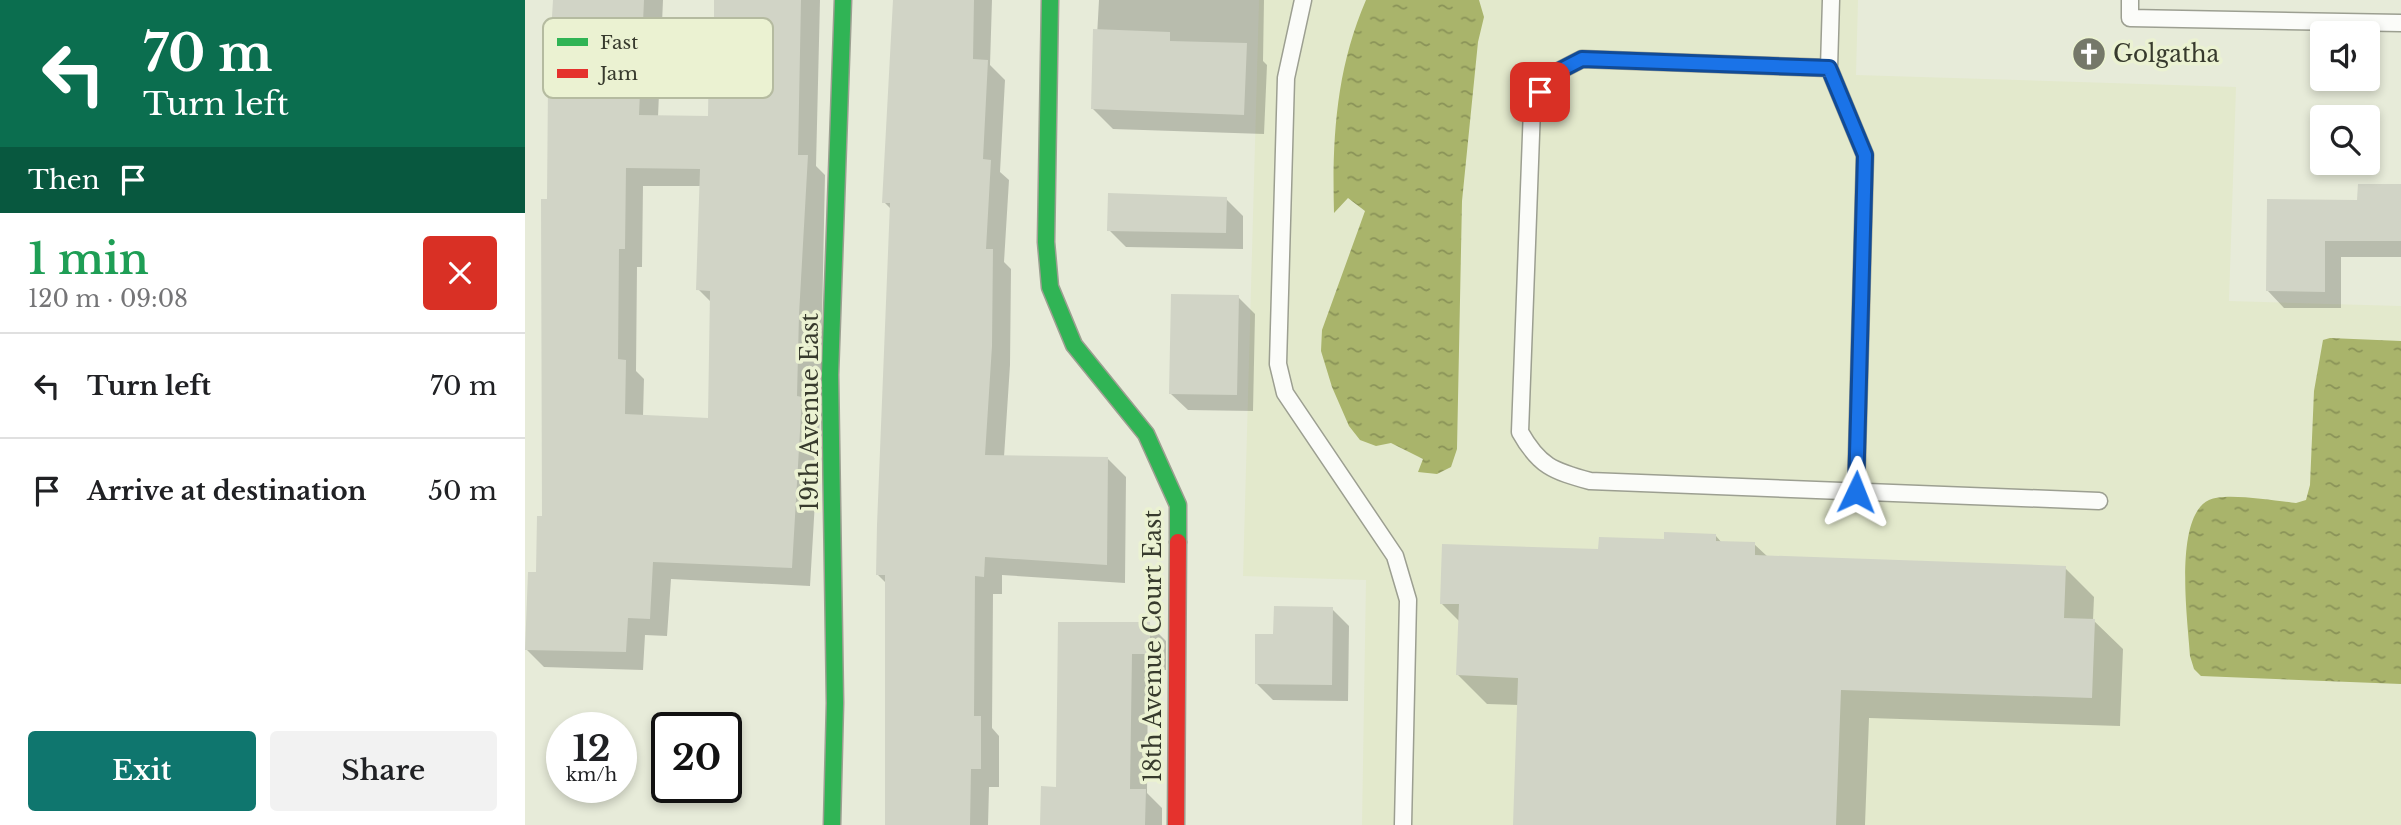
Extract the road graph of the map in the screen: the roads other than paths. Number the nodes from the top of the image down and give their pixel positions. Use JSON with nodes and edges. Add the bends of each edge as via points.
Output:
{"nodes":[{"id":1,"x":843,"y":0,"type":"edge"},
{"id":2,"x":1050,"y":0,"type":"edge"},
{"id":3,"x":1303,"y":0,"type":"edge"},
{"id":4,"x":1831,"y":0,"type":"edge"},
{"id":5,"x":2130,"y":0,"type":"edge"},
{"id":6,"x":2401,"y":23,"type":"edge"},
{"id":7,"x":1829,"y":68,"type":"junction"},
{"id":8,"x":1856,"y":492,"type":"junction"},
{"id":9,"x":2099,"y":501,"type":"dead end"},
{"id":10,"x":832,"y":825,"type":"edge"},
{"id":11,"x":1176,"y":825,"type":"edge"},
{"id":12,"x":1403,"y":825,"type":"edge"}],
"edges":[{"from":1,"to":10,"type":"street","name":"19th Avenue East","via":[[830,375],[835,703]]},
{"from":2,"to":11,"type":"street","name":"18th Avenue Court East","via":[[1046,242],[1050,287],[1075,345],[1146,434],[1178,505]]},
{"from":3,"to":12,"type":"lane","via":[[1286,78],[1278,364],[1285,393],[1395,556],[1408,600]]},
{"from":4,"to":7,"type":"lane"},
{"from":5,"to":6,"type":"lane","via":[[2130,18]]},
{"from":7,"to":8,"type":"lane","via":[[1865,155]]},
{"from":7,"to":8,"type":"lane","via":[[1582,59],[1549,76],[1532,107],[1520,432],[1533,454],[1555,472],[1590,481]]},
{"from":8,"to":9,"type":"lane"}]}
